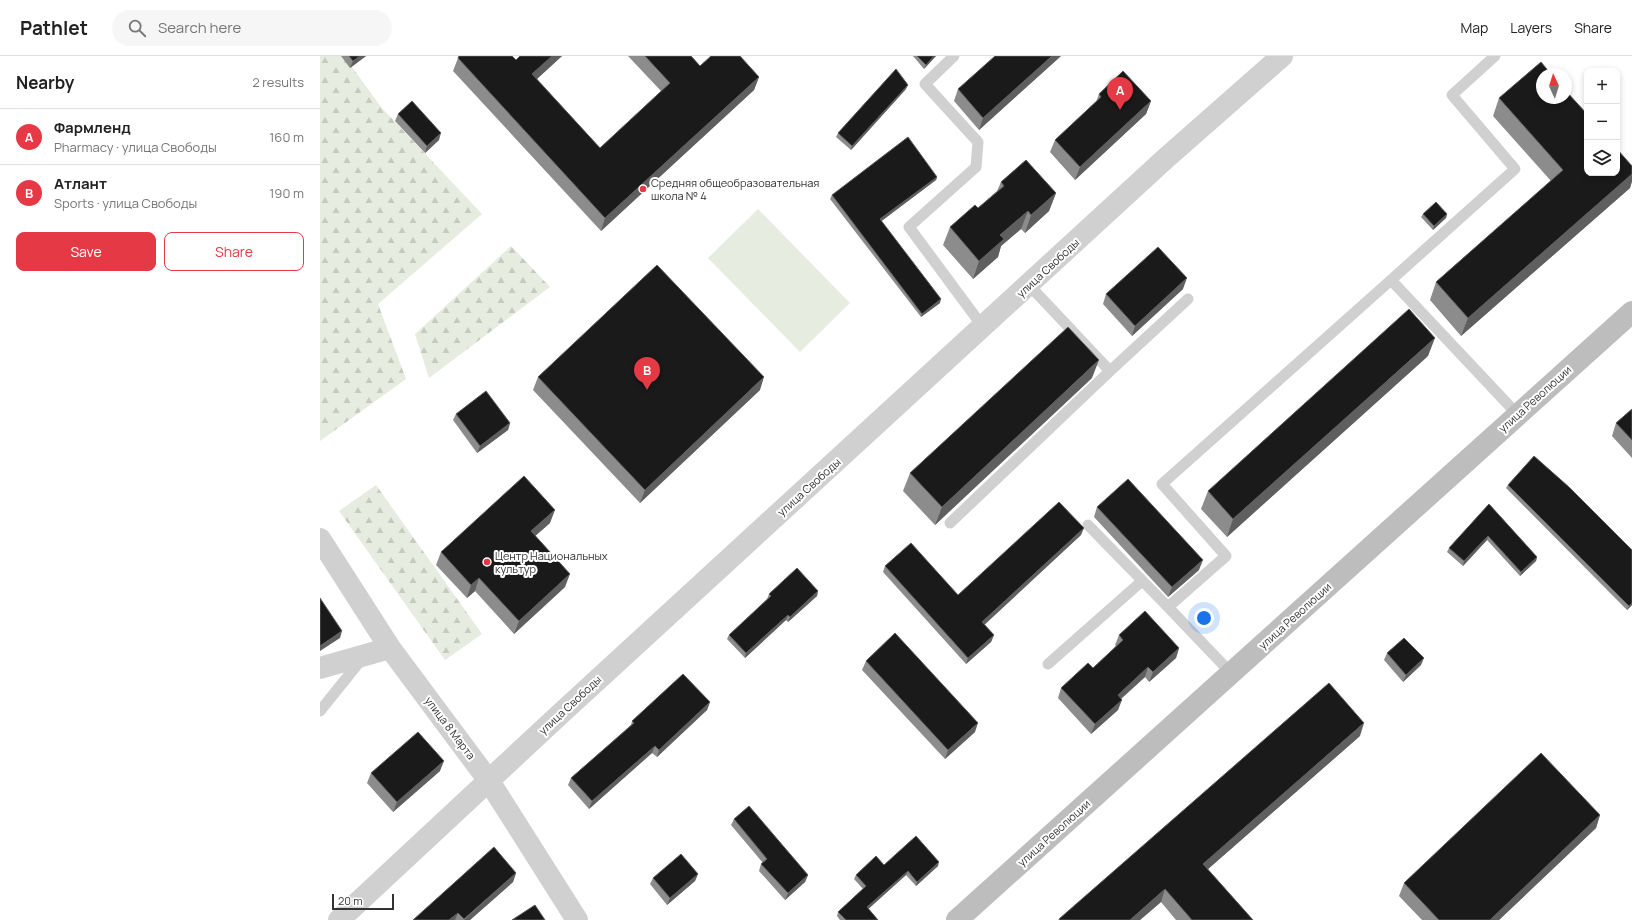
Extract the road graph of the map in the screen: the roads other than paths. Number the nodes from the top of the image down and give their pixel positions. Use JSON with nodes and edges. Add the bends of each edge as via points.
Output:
{"nodes":[{"id":1,"x":954,"y":56,"type":"edge"},
{"id":2,"x":1282,"y":56,"type":"edge"},
{"id":3,"x":1495,"y":56,"type":"edge"},
{"id":4,"x":1392,"y":280,"type":"junction"},
{"id":5,"x":1029,"y":285,"type":"junction"},
{"id":6,"x":1188,"y":299,"type":"dead end"},
{"id":7,"x":1632,"y":312,"type":"edge"},
{"id":8,"x":983,"y":326,"type":"junction"},
{"id":9,"x":1110,"y":371,"type":"junction"},
{"id":10,"x":1518,"y":415,"type":"junction"},
{"id":11,"x":950,"y":523,"type":"edge"},
{"id":12,"x":1088,"y":525,"type":"dead end"},
{"id":13,"x":320,"y":539,"type":"edge"},
{"id":14,"x":1142,"y":581,"type":"junction"},
{"id":15,"x":1168,"y":607,"type":"junction"},
{"id":16,"x":390,"y":648,"type":"junction"},
{"id":17,"x":366,"y":654,"type":"junction"},
{"id":18,"x":1048,"y":664,"type":"dead end"},
{"id":19,"x":320,"y":668,"type":"edge"},
{"id":20,"x":1231,"y":673,"type":"junction"},
{"id":21,"x":320,"y":711,"type":"edge"},
{"id":22,"x":489,"y":781,"type":"junction"},
{"id":23,"x":339,"y":920,"type":"edge"},
{"id":24,"x":577,"y":920,"type":"edge"},
{"id":25,"x":957,"y":920,"type":"edge"}],
"edges":[{"from":1,"to":8,"type":"lane","via":[[925,84],[978,142],[976,167],[909,227]]},
{"from":2,"to":5,"type":"street","name":"улица Свободы"},
{"from":3,"to":4,"type":"lane","via":[[1452,95],[1515,169]]},
{"from":4,"to":10,"type":"lane"},
{"from":4,"to":15,"type":"lane","via":[[1162,484],[1226,556]]},
{"from":5,"to":8,"type":"street","name":"улица Свободы"},
{"from":5,"to":9,"type":"lane"},
{"from":6,"to":9,"type":"lane"},
{"from":7,"to":10,"type":"main road","name":"улица Революции"},
{"from":8,"to":22,"type":"street","name":"улица Свободы"},
{"from":9,"to":11,"type":"lane"},
{"from":10,"to":20,"type":"main road","name":"улица Революции"},
{"from":12,"to":14,"type":"lane"},
{"from":13,"to":16,"type":"street","name":"улица 8 Марта"},
{"from":14,"to":15,"type":"lane"},
{"from":14,"to":18,"type":"lane"},
{"from":15,"to":20,"type":"lane"},
{"from":16,"to":17,"type":"street"},
{"from":16,"to":22,"type":"street","name":"улица 8 Марта"},
{"from":17,"to":19,"type":"street"},
{"from":17,"to":21,"type":"lane"},
{"from":20,"to":25,"type":"main road","name":"улица Революции"},
{"from":22,"to":23,"type":"street","name":"улица Свободы"},
{"from":22,"to":24,"type":"street","name":"улица 8 Марта"}]}
